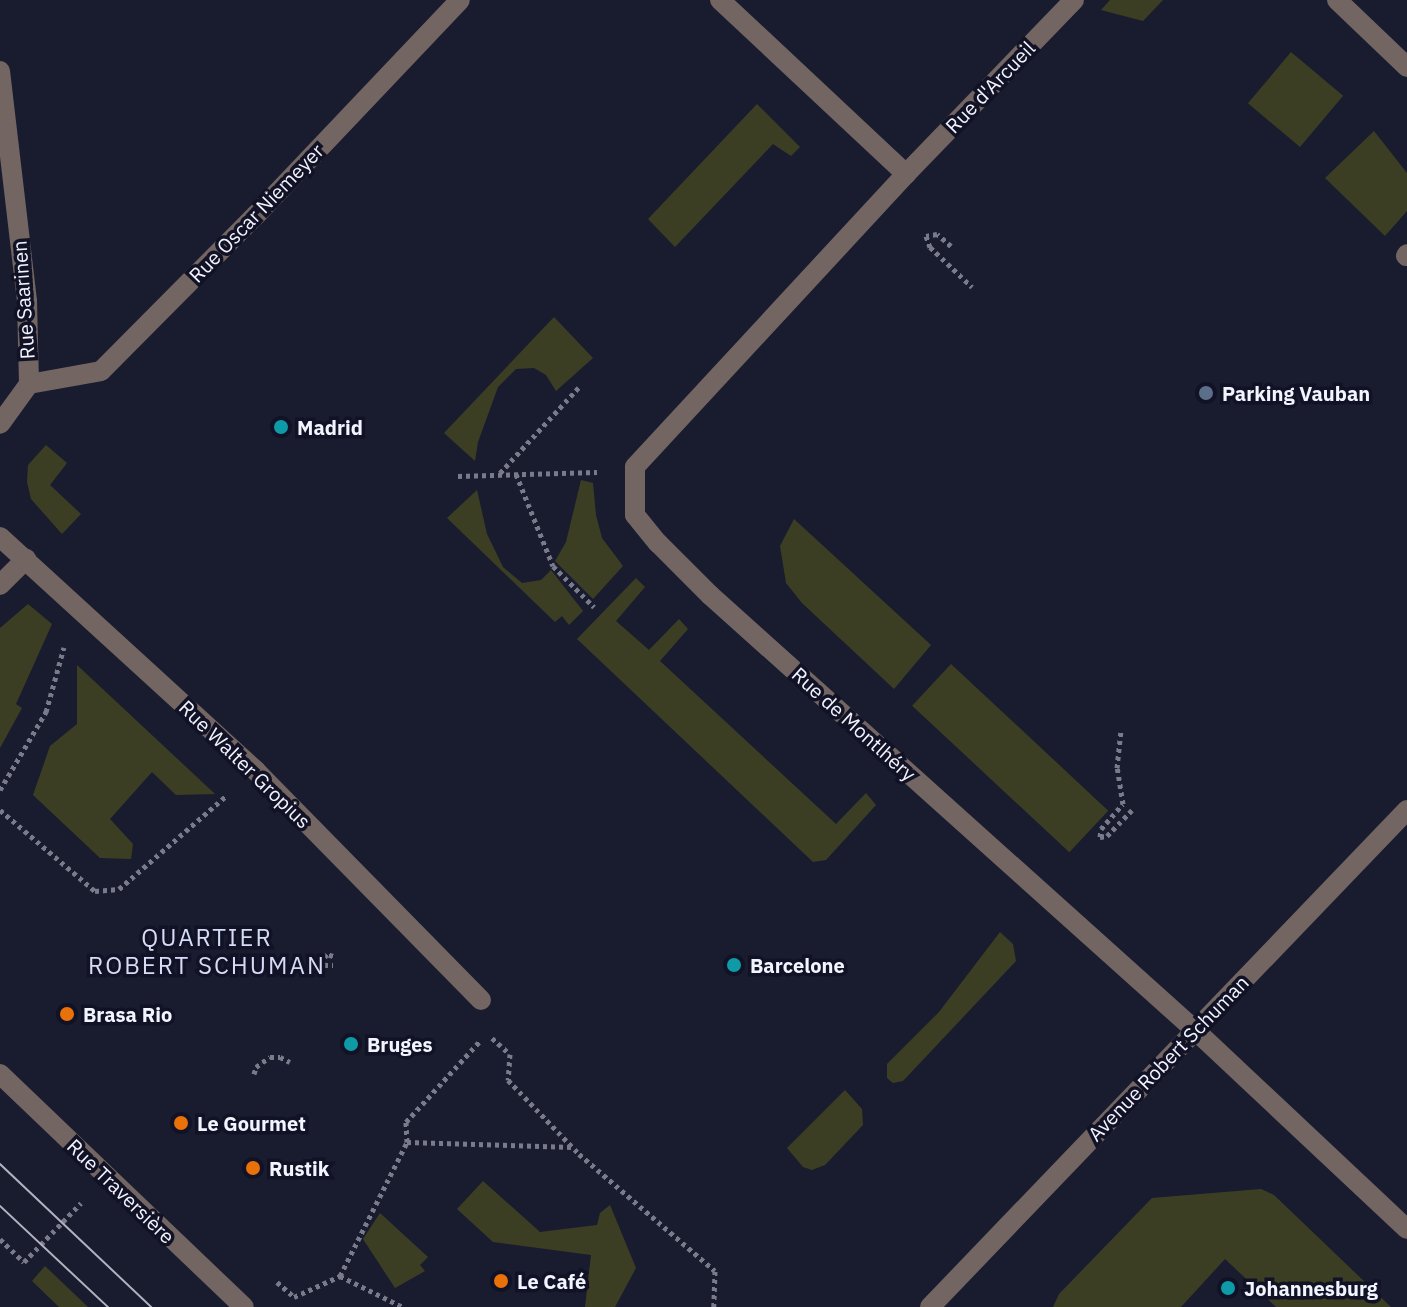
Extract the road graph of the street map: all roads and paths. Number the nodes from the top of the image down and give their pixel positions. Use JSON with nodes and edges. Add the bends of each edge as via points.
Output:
{"nodes":[{"id":1,"x":460,"y":0,"type":"edge"},
{"id":2,"x":720,"y":0,"type":"edge"},
{"id":3,"x":1074,"y":0,"type":"edge"},
{"id":4,"x":1337,"y":0,"type":"edge"},
{"id":5,"x":1407,"y":67,"type":"edge"},
{"id":6,"x":0,"y":71,"type":"edge"},
{"id":7,"x":906,"y":174,"type":"junction"},
{"id":8,"x":951,"y":246,"type":"dead end"},
{"id":9,"x":972,"y":287,"type":"dead end"},
{"id":10,"x":29,"y":384,"type":"junction"},
{"id":11,"x":579,"y":387,"type":"dead end"},
{"id":12,"x":0,"y":424,"type":"edge"},
{"id":13,"x":606,"y":472,"type":"dead end"},
{"id":14,"x":500,"y":473,"type":"junction"},
{"id":15,"x":516,"y":474,"type":"junction"},
{"id":16,"x":458,"y":476,"type":"dead end"},
{"id":17,"x":0,"y":537,"type":"edge"},
{"id":18,"x":26,"y":559,"type":"junction"},
{"id":19,"x":0,"y":585,"type":"edge"},
{"id":20,"x":75,"y":607,"type":"junction"},
{"id":21,"x":594,"y":607,"type":"dead end"},
{"id":22,"x":1121,"y":732,"type":"dead end"},
{"id":23,"x":256,"y":771,"type":"junction"},
{"id":24,"x":0,"y":790,"type":"edge"},
{"id":25,"x":0,"y":810,"type":"edge"},
{"id":26,"x":1132,"y":810,"type":"dead end"},
{"id":27,"x":1407,"y":810,"type":"edge"},
{"id":28,"x":333,"y":956,"type":"dead end"},
{"id":29,"x":247,"y":958,"type":"dead end"},
{"id":30,"x":333,"y":965,"type":"dead end"},
{"id":31,"x":245,"y":971,"type":"dead end"},
{"id":32,"x":481,"y":1000,"type":"dead end"},
{"id":33,"x":1196,"y":1031,"type":"junction"},
{"id":34,"x":290,"y":1062,"type":"dead end"},
{"id":35,"x":0,"y":1074,"type":"edge"},
{"id":36,"x":254,"y":1074,"type":"dead end"},
{"id":37,"x":407,"y":1142,"type":"junction"},
{"id":38,"x":573,"y":1147,"type":"junction"},
{"id":39,"x":81,"y":1203,"type":"dead end"},
{"id":40,"x":1407,"y":1229,"type":"edge"},
{"id":41,"x":0,"y":1239,"type":"edge"},
{"id":42,"x":340,"y":1276,"type":"junction"},
{"id":43,"x":239,"y":1303,"type":"edge"},
{"id":44,"x":403,"y":1307,"type":"edge"},
{"id":45,"x":714,"y":1307,"type":"edge"},
{"id":46,"x":930,"y":1307,"type":"edge"}],
"edges":[{"from":1,"to":10,"type":"street","name":"Rue Oscar Niemeyer","via":[[101,371]]},
{"from":2,"to":7,"type":"street"},
{"from":3,"to":7,"type":"street","name":"Rue d'Arcueil"},
{"from":4,"to":5,"type":"street"},
{"from":6,"to":10,"type":"street","name":"Rue Saarinen","via":[[27,301]]},
{"from":7,"to":33,"type":"street","name":"Rue de Montlhéry","via":[[635,467],[635,515],[710,595]]},
{"from":8,"to":9,"type":"path","via":[[937,234],[926,236],[930,247]]},
{"from":10,"to":12,"type":"street","name":"Rue Saarinen"},
{"from":11,"to":14,"type":"path"},
{"from":13,"to":15,"type":"path"},
{"from":14,"to":15,"type":"path"},
{"from":14,"to":16,"type":"path"},
{"from":15,"to":21,"type":"path","via":[[553,566]]},
{"from":17,"to":18,"type":"street","name":"Rue Walter Gropius"},
{"from":18,"to":19,"type":"street"},
{"from":18,"to":20,"type":"street","name":"Rue Walter Gropius"},
{"from":20,"to":23,"type":"street","name":"Rue Walter Gropius"},
{"from":20,"to":24,"type":"path","via":[[46,712]]},
{"from":22,"to":26,"type":"path","via":[[1117,768],[1123,804],[1100,837]]},
{"from":23,"to":25,"type":"path","via":[[119,889],[95,891]]},
{"from":23,"to":32,"type":"street","name":"Rue Walter Gropius"},
{"from":27,"to":33,"type":"street","name":"Avenue Robert Schuman"},
{"from":28,"to":30,"type":"path","via":[[327,954],[322,961]]},
{"from":29,"to":31,"type":"path","via":[[254,967]]},
{"from":33,"to":40,"type":"street","name":"Rue de Montlhéry"},
{"from":33,"to":46,"type":"street","name":"Avenue Robert Schuman"},
{"from":34,"to":36,"type":"path","via":[[270,1057]]},
{"from":35,"to":43,"type":"street","name":"Rue Traversière"},
{"from":37,"to":38,"type":"path"},
{"from":37,"to":38,"type":"path","via":[[406,1122],[487,1033],[510,1054],[508,1080]]},
{"from":37,"to":42,"type":"path"},
{"from":38,"to":45,"type":"path","via":[[715,1271]]},
{"from":39,"to":41,"type":"path","via":[[24,1262]]},
{"from":42,"to":43,"type":"path","via":[[294,1297],[264,1269]]},
{"from":42,"to":44,"type":"path"}]}
